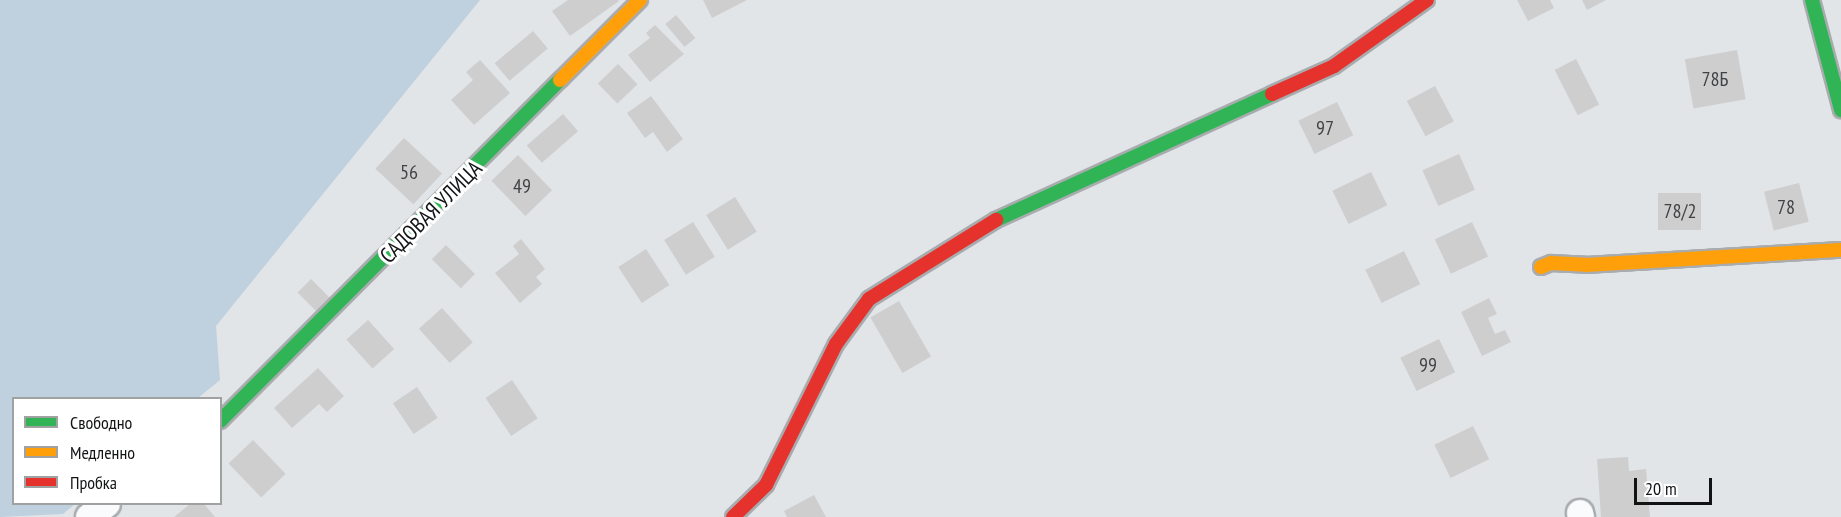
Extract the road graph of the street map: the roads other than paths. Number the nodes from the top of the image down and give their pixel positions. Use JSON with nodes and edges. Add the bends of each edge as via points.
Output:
{"nodes":[{"id":1,"x":640,"y":0,"type":"edge"},
{"id":2,"x":1427,"y":0,"type":"edge"},
{"id":3,"x":1812,"y":0,"type":"edge"},
{"id":4,"x":1841,"y":110,"type":"edge"},
{"id":5,"x":1841,"y":250,"type":"edge"},
{"id":6,"x":1541,"y":267,"type":"dead end"},
{"id":7,"x":222,"y":419,"type":"edge"},
{"id":8,"x":106,"y":505,"type":"edge"},
{"id":9,"x":89,"y":517,"type":"edge"},
{"id":10,"x":733,"y":517,"type":"edge"}],
"edges":[{"from":1,"to":7,"type":"street","name":"САДОВАЯ УЛИЦА"},
{"from":2,"to":10,"type":"street","via":[[1334,66],[1014,209],[869,299],[836,344],[765,485]]},
{"from":3,"to":4,"type":"street","via":[[1816,30]]},
{"from":5,"to":6,"type":"street","via":[[1586,265],[1551,263]]},
{"from":8,"to":9,"type":"street"}]}
